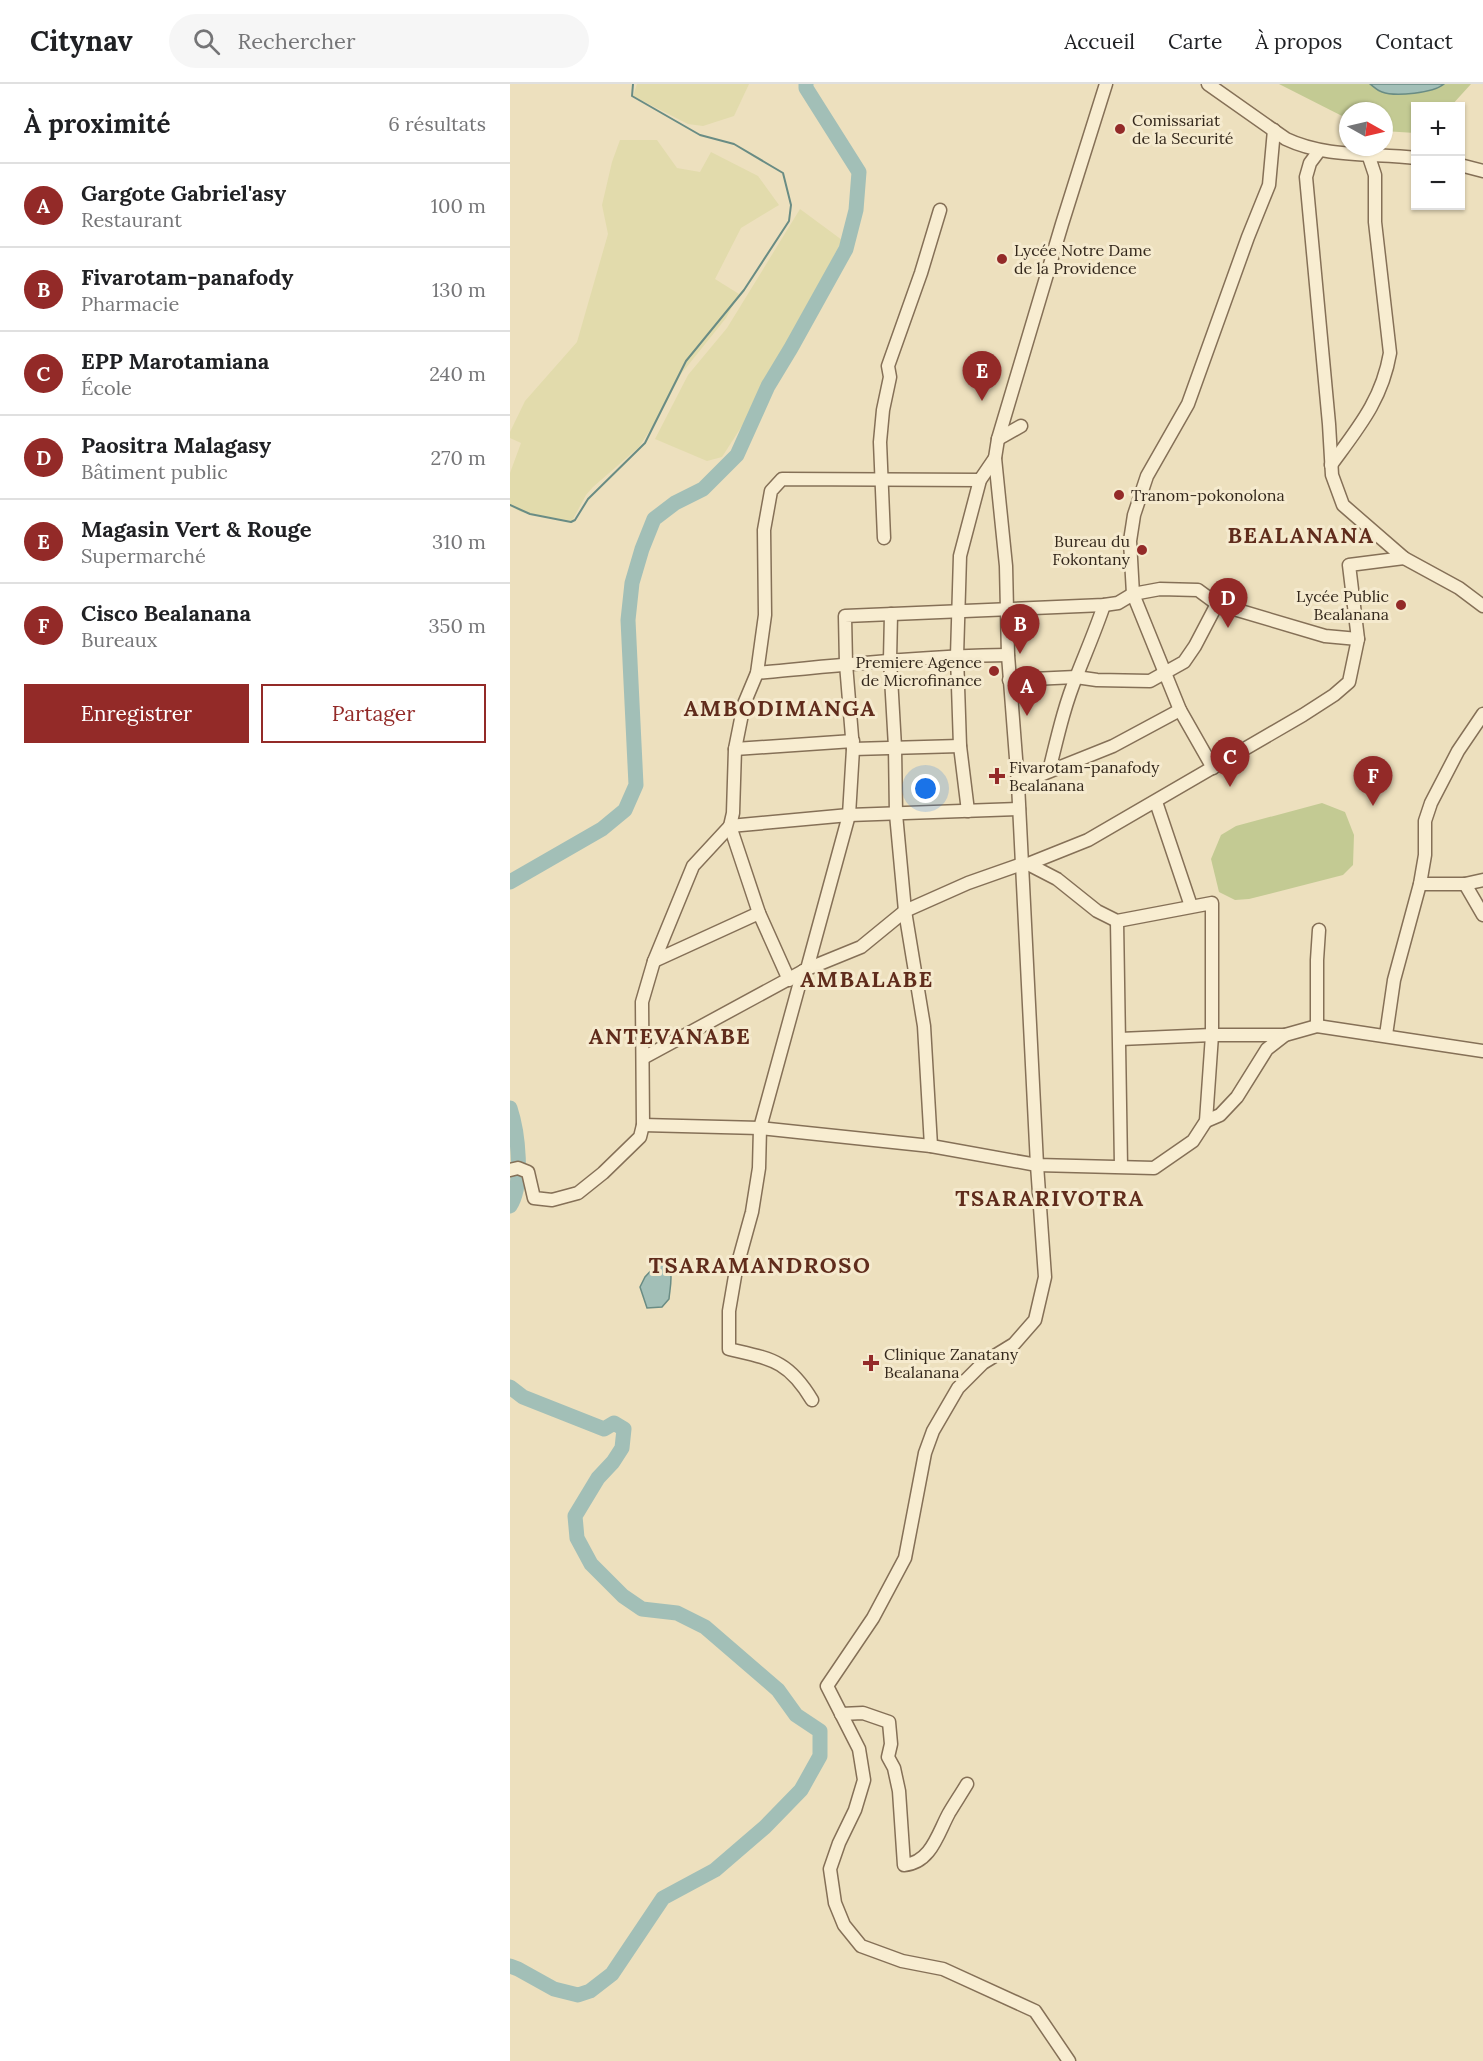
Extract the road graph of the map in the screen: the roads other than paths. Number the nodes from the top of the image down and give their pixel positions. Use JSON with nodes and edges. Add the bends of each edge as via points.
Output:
{"nodes":[{"id":1,"x":1106,"y":84,"type":"edge"},
{"id":2,"x":1208,"y":84,"type":"edge"},
{"id":3,"x":1275,"y":130,"type":"junction"},
{"id":4,"x":1320,"y":151,"type":"junction"},
{"id":5,"x":1339,"y":152,"type":"edge"},
{"id":6,"x":1369,"y":156,"type":"edge"},
{"id":7,"x":1392,"y":156,"type":"edge"},
{"id":8,"x":1411,"y":158,"type":"edge"},
{"id":9,"x":1465,"y":166,"type":"edge"},
{"id":10,"x":1483,"y":171,"type":"edge"},
{"id":11,"x":940,"y":210,"type":"dead end"},
{"id":12,"x":1021,"y":426,"type":"dead end"},
{"id":13,"x":998,"y":439,"type":"junction"},
{"id":14,"x":995,"y":458,"type":"junction"},
{"id":15,"x":1331,"y":465,"type":"junction"},
{"id":16,"x":883,"y":479,"type":"junction"},
{"id":17,"x":980,"y":480,"type":"junction"},
{"id":18,"x":884,"y":538,"type":"dead end"},
{"id":19,"x":1404,"y":558,"type":"junction"},
{"id":20,"x":1133,"y":594,"type":"junction"},
{"id":21,"x":1217,"y":604,"type":"junction"},
{"id":22,"x":1104,"y":605,"type":"junction"},
{"id":23,"x":1483,"y":606,"type":"edge"},
{"id":24,"x":958,"y":610,"type":"junction"},
{"id":25,"x":1006,"y":610,"type":"junction"},
{"id":26,"x":891,"y":614,"type":"junction"},
{"id":27,"x":1358,"y":639,"type":"junction"},
{"id":28,"x":1008,"y":655,"type":"junction"},
{"id":29,"x":957,"y":656,"type":"junction"},
{"id":30,"x":890,"y":660,"type":"junction"},
{"id":31,"x":846,"y":664,"type":"junction"},
{"id":32,"x":757,"y":672,"type":"junction"},
{"id":33,"x":1165,"y":672,"type":"junction"},
{"id":34,"x":1076,"y":677,"type":"junction"},
{"id":35,"x":1009,"y":680,"type":"junction"},
{"id":36,"x":1180,"y":710,"type":"junction"},
{"id":37,"x":1483,"y":714,"type":"edge"},
{"id":38,"x":853,"y":745,"type":"junction"},
{"id":39,"x":960,"y":746,"type":"junction"},
{"id":40,"x":896,"y":747,"type":"junction"},
{"id":41,"x":735,"y":749,"type":"junction"},
{"id":42,"x":1213,"y":768,"type":"junction"},
{"id":43,"x":1049,"y":771,"type":"junction"},
{"id":44,"x":1018,"y":784,"type":"junction"},
{"id":45,"x":1156,"y":802,"type":"junction"},
{"id":46,"x":1019,"y":808,"type":"junction"},
{"id":47,"x":968,"y":811,"type":"junction"},
{"id":48,"x":896,"y":814,"type":"junction"},
{"id":49,"x":849,"y":815,"type":"junction"},
{"id":50,"x":730,"y":826,"type":"junction"},
{"id":51,"x":1025,"y":864,"type":"junction"},
{"id":52,"x":1483,"y":880,"type":"edge"},
{"id":53,"x":1420,"y":884,"type":"junction"},
{"id":54,"x":1465,"y":884,"type":"junction"},
{"id":55,"x":1191,"y":906,"type":"junction"},
{"id":56,"x":905,"y":911,"type":"junction"},
{"id":57,"x":759,"y":913,"type":"junction"},
{"id":58,"x":1483,"y":915,"type":"edge"},
{"id":59,"x":1117,"y":921,"type":"junction"},
{"id":60,"x":1319,"y":930,"type":"dead end"},
{"id":61,"x":654,"y":961,"type":"junction"},
{"id":62,"x":805,"y":970,"type":"junction"},
{"id":63,"x":789,"y":980,"type":"junction"},
{"id":64,"x":1317,"y":1026,"type":"junction"},
{"id":65,"x":1212,"y":1035,"type":"junction"},
{"id":66,"x":1284,"y":1035,"type":"junction"},
{"id":67,"x":1386,"y":1035,"type":"junction"},
{"id":68,"x":1120,"y":1039,"type":"junction"},
{"id":69,"x":1483,"y":1051,"type":"edge"},
{"id":70,"x":643,"y":1058,"type":"junction"},
{"id":71,"x":1206,"y":1121,"type":"junction"},
{"id":72,"x":643,"y":1125,"type":"junction"},
{"id":73,"x":760,"y":1128,"type":"junction"},
{"id":74,"x":931,"y":1146,"type":"junction"},
{"id":75,"x":1036,"y":1165,"type":"junction"},
{"id":76,"x":1121,"y":1166,"type":"junction"},
{"id":77,"x":510,"y":1170,"type":"edge"},
{"id":78,"x":812,"y":1400,"type":"dead end"},
{"id":79,"x":841,"y":1714,"type":"junction"},
{"id":80,"x":967,"y":1784,"type":"dead end"},
{"id":81,"x":1069,"y":2061,"type":"edge"}],
"edges":[{"from":1,"to":13,"type":"street"},
{"from":2,"to":3,"type":"street"},
{"from":3,"to":4,"type":"street","via":[[1300,145]]},
{"from":3,"to":20,"type":"street","via":[[1269,185],[1188,404],[1147,476],[1134,515],[1130,541]]},
{"from":4,"to":5,"type":"street"},
{"from":4,"to":15,"type":"street","via":[[1305,177]]},
{"from":6,"to":15,"type":"street","via":[[1375,175],[1390,353],[1376,401]]},
{"from":7,"to":8,"type":"street"},
{"from":9,"to":10,"type":"street"},
{"from":11,"to":16,"type":"street","via":[[888,366],[890,377],[880,442]]},
{"from":12,"to":13,"type":"street"},
{"from":13,"to":14,"type":"street"},
{"from":14,"to":17,"type":"street"},
{"from":14,"to":25,"type":"street","via":[[1006,566]]},
{"from":15,"to":19,"type":"street","via":[[1343,505]]},
{"from":16,"to":17,"type":"street"},
{"from":16,"to":18,"type":"street"},
{"from":16,"to":32,"type":"street","via":[[782,479],[771,491],[764,530],[765,615]]},
{"from":17,"to":24,"type":"street","via":[[960,556]]},
{"from":19,"to":23,"type":"street"},
{"from":19,"to":27,"type":"street","via":[[1349,565]]},
{"from":20,"to":21,"type":"street","via":[[1160,589],[1198,590]]},
{"from":20,"to":22,"type":"street","via":[[1118,603]]},
{"from":20,"to":33,"type":"street"},
{"from":21,"to":27,"type":"street","via":[[1325,636]]},
{"from":21,"to":33,"type":"street","via":[[1184,662]]},
{"from":22,"to":25,"type":"street"},
{"from":22,"to":34,"type":"street"},
{"from":24,"to":25,"type":"street"},
{"from":24,"to":26,"type":"street"},
{"from":24,"to":29,"type":"street"},
{"from":25,"to":28,"type":"street"},
{"from":26,"to":30,"type":"street"},
{"from":26,"to":31,"type":"street","via":[[845,616]]},
{"from":27,"to":42,"type":"street","via":[[1349,682],[1303,715]]},
{"from":28,"to":29,"type":"street"},
{"from":28,"to":35,"type":"street"},
{"from":29,"to":30,"type":"street"},
{"from":29,"to":39,"type":"street"},
{"from":30,"to":31,"type":"street"},
{"from":30,"to":40,"type":"street"},
{"from":31,"to":32,"type":"street"},
{"from":31,"to":38,"type":"street"},
{"from":32,"to":41,"type":"street","via":[[744,704]]},
{"from":33,"to":34,"type":"street","via":[[1150,681]]},
{"from":33,"to":36,"type":"street"},
{"from":34,"to":35,"type":"street"},
{"from":34,"to":43,"type":"street"},
{"from":35,"to":44,"type":"street"},
{"from":36,"to":42,"type":"street"},
{"from":36,"to":43,"type":"street","via":[[1113,746]]},
{"from":37,"to":53,"type":"street","via":[[1431,803],[1425,821]]},
{"from":38,"to":40,"type":"street"},
{"from":38,"to":41,"type":"street"},
{"from":38,"to":49,"type":"street"},
{"from":39,"to":40,"type":"street"},
{"from":39,"to":47,"type":"street"},
{"from":40,"to":48,"type":"street"},
{"from":41,"to":50,"type":"street"},
{"from":42,"to":45,"type":"street"},
{"from":43,"to":44,"type":"street"},
{"from":44,"to":46,"type":"street"},
{"from":45,"to":51,"type":"street","via":[[1088,840]]},
{"from":45,"to":55,"type":"street"},
{"from":46,"to":47,"type":"street"},
{"from":46,"to":51,"type":"street"},
{"from":47,"to":48,"type":"street"},
{"from":48,"to":49,"type":"street"},
{"from":48,"to":56,"type":"street"},
{"from":49,"to":50,"type":"street"},
{"from":49,"to":62,"type":"street"},
{"from":50,"to":57,"type":"street"},
{"from":50,"to":61,"type":"street","via":[[693,866]]},
{"from":51,"to":56,"type":"street","via":[[968,883]]},
{"from":51,"to":59,"type":"street","via":[[1057,879],[1097,911]]},
{"from":51,"to":75,"type":"street"},
{"from":52,"to":54,"type":"street"},
{"from":53,"to":54,"type":"street"},
{"from":53,"to":67,"type":"street","via":[[1394,980]]},
{"from":54,"to":58,"type":"street"},
{"from":55,"to":59,"type":"street"},
{"from":55,"to":65,"type":"street","via":[[1212,903]]},
{"from":56,"to":62,"type":"street","via":[[861,947]]},
{"from":56,"to":74,"type":"street","via":[[924,1026]]},
{"from":57,"to":61,"type":"street"},
{"from":57,"to":63,"type":"street"},
{"from":59,"to":68,"type":"street"},
{"from":60,"to":64,"type":"street"},
{"from":61,"to":70,"type":"street","via":[[642,1002]]},
{"from":62,"to":63,"type":"street"},
{"from":62,"to":73,"type":"street"},
{"from":63,"to":70,"type":"street"},
{"from":64,"to":66,"type":"street"},
{"from":64,"to":67,"type":"street"},
{"from":65,"to":66,"type":"street"},
{"from":65,"to":68,"type":"street"},
{"from":65,"to":71,"type":"street"},
{"from":66,"to":71,"type":"street","via":[[1267,1049],[1237,1097],[1220,1115]]},
{"from":67,"to":69,"type":"street"},
{"from":68,"to":76,"type":"street"},
{"from":70,"to":72,"type":"street"},
{"from":71,"to":76,"type":"street","via":[[1193,1141],[1154,1168]]},
{"from":72,"to":73,"type":"street"},
{"from":72,"to":77,"type":"street","via":[[640,1137],[578,1193],[552,1200],[534,1198],[528,1172]]},
{"from":73,"to":74,"type":"street"},
{"from":73,"to":78,"type":"street","via":[[752,1212],[729,1311],[729,1348],[788,1368]]},
{"from":74,"to":75,"type":"street"},
{"from":75,"to":76,"type":"street"},
{"from":75,"to":79,"type":"street","via":[[1045,1277],[1035,1320],[1014,1344],[983,1363],[958,1388],[933,1431],[905,1558],[873,1618],[827,1686]]},
{"from":79,"to":80,"type":"street","via":[[863,1713],[889,1722],[888,1757],[898,1791],[904,1865],[918,1861],[933,1845]]},
{"from":79,"to":81,"type":"street","via":[[859,1749],[864,1780],[830,1869],[835,1903],[844,1925],[861,1946],[902,1961],[943,1969],[1035,2011]]}]}
